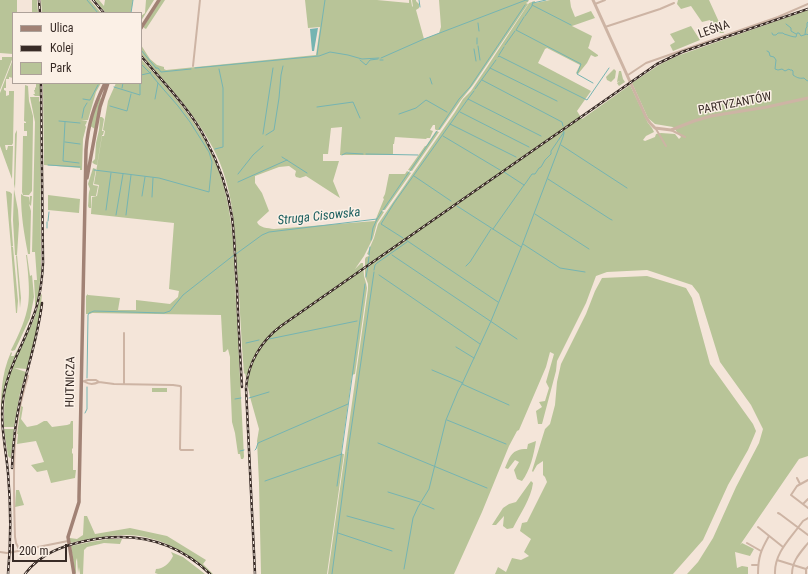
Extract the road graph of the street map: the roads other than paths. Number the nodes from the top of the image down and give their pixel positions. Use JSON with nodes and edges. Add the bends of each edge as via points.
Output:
{"nodes":[{"id":1,"x":159,"y":0,"type":"edge"},
{"id":2,"x":200,"y":0,"type":"edge"},
{"id":3,"x":593,"y":0,"type":"edge"},
{"id":4,"x":605,"y":0,"type":"edge"},
{"id":5,"x":674,"y":3,"type":"dead end"},
{"id":6,"x":595,"y":4,"type":"junction"},
{"id":7,"x":808,"y":4,"type":"edge"},
{"id":8,"x":142,"y":26,"type":"edge"},
{"id":9,"x":605,"y":26,"type":"junction"},
{"id":10,"x":193,"y":66,"type":"dead end"},
{"id":11,"x":628,"y":75,"type":"junction"},
{"id":12,"x":106,"y":84,"type":"edge"},
{"id":13,"x":101,"y":97,"type":"junction"},
{"id":14,"x":808,"y":98,"type":"edge"},
{"id":15,"x":89,"y":126,"type":"junction"},
{"id":16,"x":655,"y":128,"type":"junction"},
{"id":17,"x":671,"y":130,"type":"junction"},
{"id":18,"x":96,"y":131,"type":"junction"},
{"id":19,"x":686,"y":137,"type":"dead end"},
{"id":20,"x":94,"y":138,"type":"junction"},
{"id":21,"x":87,"y":139,"type":"junction"},
{"id":22,"x":666,"y":146,"type":"dead end"},
{"id":23,"x":87,"y":166,"type":"junction"},
{"id":24,"x":124,"y":333,"type":"dead end"},
{"id":25,"x":28,"y":376,"type":"dead end"},
{"id":26,"x":83,"y":382,"type":"junction"},
{"id":27,"x":124,"y":384,"type":"junction"},
{"id":28,"x":193,"y":450,"type":"dead end"},
{"id":29,"x":797,"y":478,"type":"dead end"},
{"id":30,"x":808,"y":480,"type":"edge"},
{"id":31,"x":800,"y":484,"type":"junction"},
{"id":32,"x":808,"y":499,"type":"edge"},
{"id":33,"x":803,"y":504,"type":"junction"},
{"id":34,"x":808,"y":508,"type":"edge"},
{"id":35,"x":778,"y":513,"type":"dead end"},
{"id":36,"x":808,"y":518,"type":"edge"},
{"id":37,"x":758,"y":527,"type":"dead end"},
{"id":38,"x":798,"y":527,"type":"junction"},
{"id":39,"x":808,"y":535,"type":"edge"},
{"id":40,"x":769,"y":536,"type":"junction"},
{"id":41,"x":68,"y":541,"type":"junction"},
{"id":42,"x":747,"y":543,"type":"dead end"},
{"id":43,"x":808,"y":543,"type":"edge"},
{"id":44,"x":783,"y":547,"type":"junction"},
{"id":45,"x":20,"y":551,"type":"junction"},
{"id":46,"x":761,"y":551,"type":"junction"},
{"id":47,"x":0,"y":552,"type":"edge"},
{"id":48,"x":776,"y":560,"type":"junction"},
{"id":49,"x":752,"y":565,"type":"dead end"},
{"id":50,"x":758,"y":565,"type":"junction"},
{"id":51,"x":793,"y":565,"type":"junction"},
{"id":52,"x":807,"y":568,"type":"edge"},
{"id":53,"x":74,"y":574,"type":"edge"},
{"id":54,"x":758,"y":574,"type":"edge"},
{"id":55,"x":775,"y":574,"type":"edge"},
{"id":56,"x":792,"y":574,"type":"edge"},
{"id":57,"x":806,"y":574,"type":"edge"}],
"edges":[{"from":1,"to":8,"type":"main road"},
{"from":2,"to":10,"type":"street"},
{"from":3,"to":6,"type":"street"},
{"from":4,"to":6,"type":"street"},
{"from":5,"to":9,"type":"street"},
{"from":6,"to":9,"type":"street"},
{"from":7,"to":11,"type":"street","name":"LEŚNA","via":[[646,63]]},
{"from":9,"to":11,"type":"street"},
{"from":11,"to":16,"type":"street","via":[[646,117]]},
{"from":12,"to":13,"type":"main road","name":"HUTNICZA"},
{"from":13,"to":15,"type":"main road","name":"HUTNICZA"},
{"from":13,"to":18,"type":"main road","name":"HUTNICZA"},
{"from":14,"to":17,"type":"street","name":"PARTYZANTÓW","via":[[711,116]]},
{"from":15,"to":18,"type":"main road"},
{"from":15,"to":21,"type":"main road","name":"HUTNICZA"},
{"from":16,"to":17,"type":"street","name":"PARTYZANTÓW"},
{"from":16,"to":22,"type":"street"},
{"from":17,"to":19,"type":"street"},
{"from":18,"to":20,"type":"main road","name":"HUTNICZA"},
{"from":20,"to":21,"type":"main road"},
{"from":20,"to":23,"type":"main road","name":"HUTNICZA"},
{"from":21,"to":23,"type":"main road","name":"HUTNICZA"},
{"from":23,"to":26,"type":"main road","name":"HUTNICZA"},
{"from":24,"to":27,"type":"street"},
{"from":25,"to":45,"type":"street","via":[[15,441],[15,537]]},
{"from":26,"to":27,"type":"street","via":[[96,380]]},
{"from":26,"to":41,"type":"main road","name":"HUTNICZA","via":[[80,497],[68,533]]},
{"from":27,"to":28,"type":"street","via":[[180,386],[180,450]]},
{"from":29,"to":31,"type":"street"},
{"from":30,"to":31,"type":"street"},
{"from":31,"to":33,"type":"street","via":[[791,495]]},
{"from":32,"to":33,"type":"street"},
{"from":33,"to":34,"type":"street"},
{"from":35,"to":38,"type":"street"},
{"from":36,"to":38,"type":"street"},
{"from":37,"to":40,"type":"street"},
{"from":38,"to":39,"type":"street"},
{"from":38,"to":44,"type":"street"},
{"from":40,"to":44,"type":"street"},
{"from":40,"to":46,"type":"street"},
{"from":41,"to":45,"type":"street"},
{"from":41,"to":53,"type":"main road","name":"HUTNICZA"},
{"from":42,"to":46,"type":"street"},
{"from":43,"to":51,"type":"street"},
{"from":44,"to":48,"type":"street"},
{"from":45,"to":47,"type":"street"},
{"from":46,"to":50,"type":"street"},
{"from":48,"to":51,"type":"street"},
{"from":48,"to":55,"type":"street"},
{"from":49,"to":50,"type":"street"},
{"from":50,"to":54,"type":"street"},
{"from":51,"to":52,"type":"street"},
{"from":51,"to":56,"type":"street"},
{"from":52,"to":57,"type":"street"}]}
